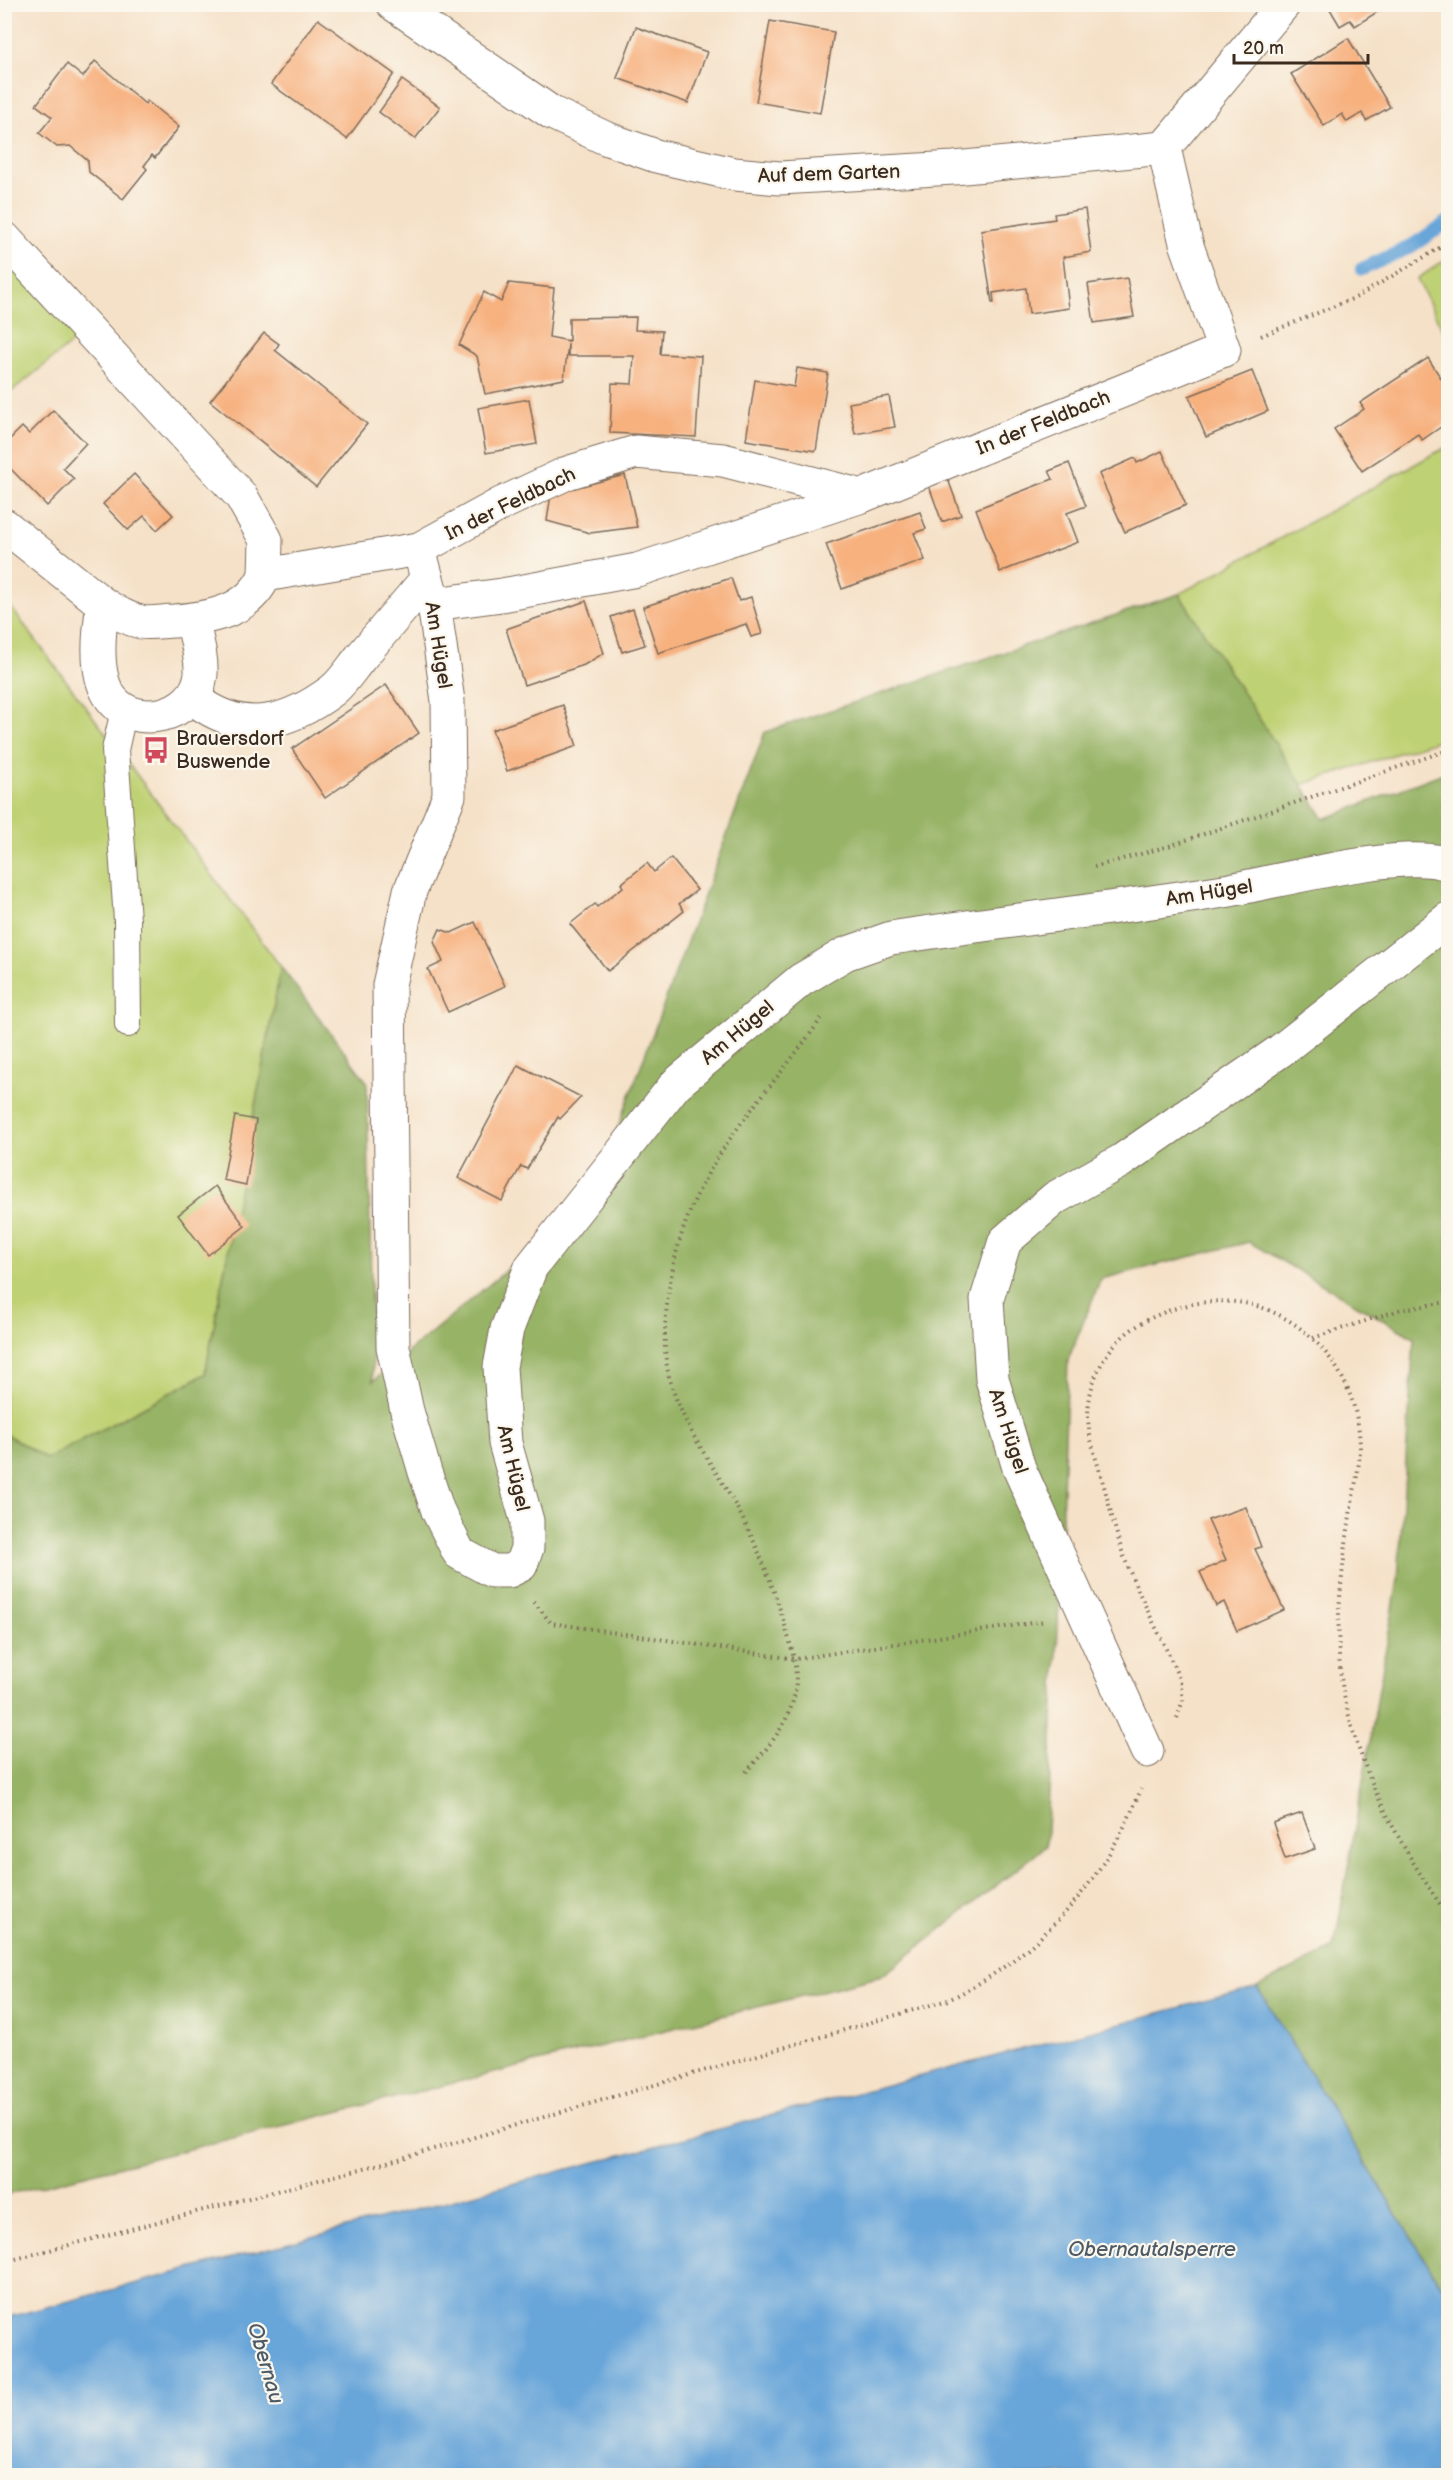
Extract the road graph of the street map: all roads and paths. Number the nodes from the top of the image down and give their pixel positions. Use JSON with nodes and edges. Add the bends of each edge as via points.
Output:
{"nodes":[{"id":1,"x":393,"y":4,"type":"edge"},
{"id":2,"x":1284,"y":4,"type":"edge"},
{"id":3,"x":1164,"y":148,"type":"junction"},
{"id":4,"x":4,"y":238,"type":"edge"},
{"id":5,"x":1449,"y":243,"type":"edge"},
{"id":6,"x":1224,"y":350,"type":"junction"},
{"id":7,"x":862,"y":496,"type":"junction"},
{"id":8,"x":4,"y":525,"type":"edge"},
{"id":9,"x":419,"y":549,"type":"junction"},
{"id":10,"x":264,"y":575,"type":"junction"},
{"id":11,"x":430,"y":592,"type":"junction"},
{"id":12,"x":103,"y":604,"type":"junction"},
{"id":13,"x":192,"y":620,"type":"junction"},
{"id":14,"x":199,"y":683,"type":"junction"},
{"id":15,"x":124,"y":710,"type":"junction"},
{"id":16,"x":1449,"y":750,"type":"edge"},
{"id":17,"x":1449,"y":864,"type":"edge"},
{"id":18,"x":1086,"y":869,"type":"dead end"},
{"id":19,"x":1449,"y":919,"type":"edge"},
{"id":20,"x":824,"y":1014,"type":"dead end"},
{"id":21,"x":128,"y":1024,"type":"dead end"},
{"id":22,"x":1449,"y":1302,"type":"edge"},
{"id":23,"x":1313,"y":1338,"type":"junction"},
{"id":24,"x":509,"y":1571,"type":"junction"},
{"id":25,"x":1087,"y":1614,"type":"junction"},
{"id":26,"x":795,"y":1659,"type":"junction"},
{"id":27,"x":1146,"y":1765,"type":"junction"},
{"id":28,"x":746,"y":1772,"type":"dead end"},
{"id":29,"x":1449,"y":1916,"type":"edge"},
{"id":30,"x":4,"y":2262,"type":"edge"}],
"edges":[{"from":1,"to":3,"type":"street","name":"Auf dem Garten","via":[[552,113],[604,138],[656,156],[723,172],[780,178],[954,168]]},
{"from":2,"to":3,"type":"street"},
{"from":3,"to":6,"type":"street","via":[[1186,243]]},
{"from":4,"to":10,"type":"street","via":[[241,496],[266,540]]},
{"from":5,"to":6,"type":"path","via":[[1357,297]]},
{"from":6,"to":7,"type":"street","name":"In der Feldbach"},
{"from":7,"to":9,"type":"street","name":"In der Feldbach","via":[[723,460],[636,452],[567,473]]},
{"from":7,"to":11,"type":"street","name":"In der Feldbach","via":[[637,570],[502,596]]},
{"from":8,"to":12,"type":"street"},
{"from":9,"to":10,"type":"street","name":"In der Feldbach"},
{"from":9,"to":11,"type":"street","name":"Am Hügel"},
{"from":10,"to":13,"type":"street","via":[[259,588],[232,611]]},
{"from":11,"to":14,"type":"street","via":[[334,689],[296,712],[261,724],[239,723],[214,714],[198,702]]},
{"from":11,"to":24,"type":"street","name":"Am Hügel","via":[[448,701],[449,796],[410,891],[389,985],[393,1347],[425,1472],[459,1553],[492,1571]]},
{"from":12,"to":13,"type":"street","via":[[125,618],[144,623]]},
{"from":12,"to":15,"type":"street","via":[[98,636],[103,677],[109,695]]},
{"from":13,"to":14,"type":"street","via":[[199,654]]},
{"from":14,"to":15,"type":"street","via":[[185,704],[173,712],[158,717]]},
{"from":15,"to":21,"type":"lane","via":[[114,750],[127,920]]},
{"from":16,"to":18,"type":"path","via":[[1169,846]]},
{"from":17,"to":24,"type":"street","name":"Am Hügel","via":[[1438,860],[1397,861],[1224,891],[891,938],[845,954],[801,980],[676,1084],[531,1267],[507,1329],[500,1367],[505,1443],[527,1521],[527,1548],[521,1564]]},
{"from":19,"to":25,"type":"street","name":"Am Hügel","via":[[1280,1051],[1121,1161],[1055,1198],[1005,1241],[987,1299],[992,1379],[1019,1468]]},
{"from":20,"to":26,"type":"path","via":[[732,1136],[699,1189],[680,1235],[665,1331],[667,1375],[683,1420],[753,1540]]},
{"from":22,"to":23,"type":"path","via":[[1399,1310]]},
{"from":23,"to":27,"type":"path","via":[[1291,1319],[1258,1306],[1201,1302],[1152,1316],[1129,1331],[1111,1349],[1096,1373],[1089,1403],[1089,1431],[1124,1555],[1172,1661],[1183,1700],[1173,1728]]},
{"from":23,"to":29,"type":"path","via":[[1349,1390],[1360,1450],[1340,1597],[1339,1651],[1344,1692],[1369,1781],[1400,1841]]},
{"from":24,"to":26,"type":"path","via":[[551,1623]]},
{"from":25,"to":26,"type":"path"},
{"from":25,"to":27,"type":"street","name":"Am Hügel"},
{"from":26,"to":28,"type":"path","via":[[794,1699],[785,1721]]},
{"from":27,"to":30,"type":"path","via":[[1129,1821],[1082,1893],[1047,1934],[983,1983],[948,2000],[399,2159]]}]}
